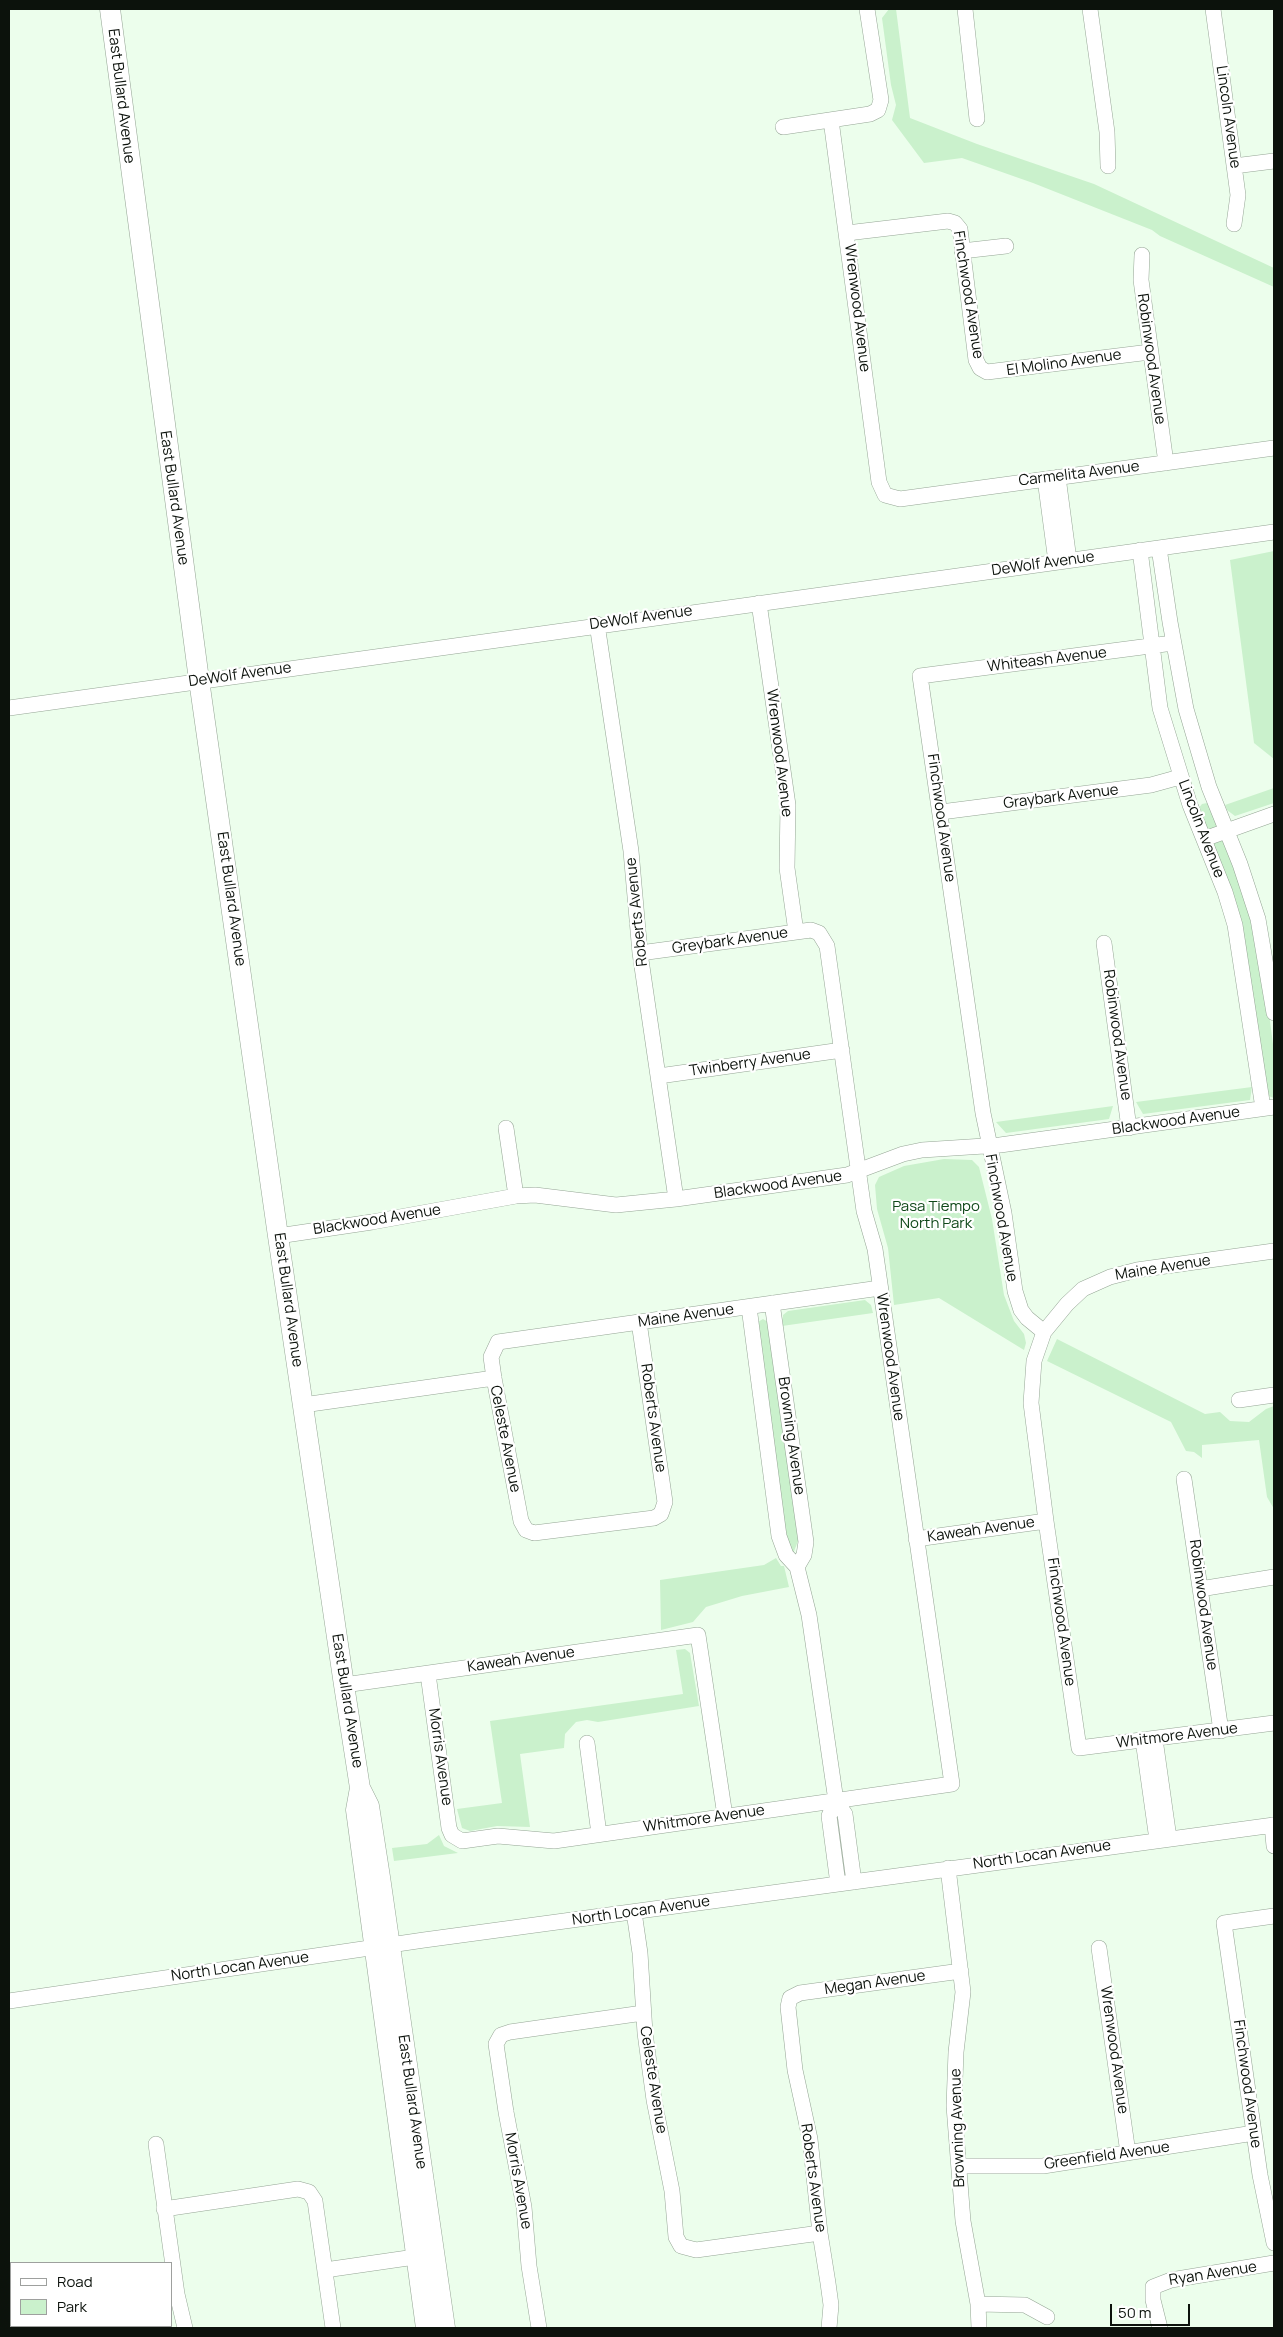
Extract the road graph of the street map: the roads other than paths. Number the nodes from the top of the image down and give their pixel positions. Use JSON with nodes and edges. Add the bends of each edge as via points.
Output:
{"nodes":[{"id":1,"x":110,"y":9,"type":"edge"},
{"id":2,"x":867,"y":9,"type":"edge"},
{"id":3,"x":965,"y":9,"type":"edge"},
{"id":4,"x":1090,"y":9,"type":"edge"},
{"id":5,"x":1213,"y":9,"type":"edge"},
{"id":6,"x":977,"y":119,"type":"dead end"},
{"id":7,"x":831,"y":120,"type":"junction"},
{"id":8,"x":782,"y":128,"type":"dead end"},
{"id":9,"x":1274,"y":161,"type":"edge"},
{"id":10,"x":1108,"y":166,"type":"dead end"},
{"id":11,"x":1234,"y":166,"type":"junction"},
{"id":12,"x":1234,"y":224,"type":"dead end"},
{"id":13,"x":847,"y":233,"type":"junction"},
{"id":14,"x":1006,"y":246,"type":"dead end"},
{"id":15,"x":962,"y":251,"type":"junction"},
{"id":16,"x":1142,"y":255,"type":"dead end"},
{"id":17,"x":1150,"y":352,"type":"junction"},
{"id":18,"x":980,"y":368,"type":"joint"},
{"id":19,"x":1274,"y":448,"type":"edge"},
{"id":20,"x":1166,"y":463,"type":"junction"},
{"id":21,"x":1051,"y":478,"type":"junction"},
{"id":22,"x":885,"y":495,"type":"joint"},
{"id":23,"x":1274,"y":532,"type":"edge"},
{"id":24,"x":1159,"y":548,"type":"junction"},
{"id":25,"x":1140,"y":550,"type":"junction"},
{"id":26,"x":1062,"y":561,"type":"junction"},
{"id":27,"x":758,"y":603,"type":"junction"},
{"id":28,"x":597,"y":624,"type":"junction"},
{"id":29,"x":1173,"y":643,"type":"junction"},
{"id":30,"x":1152,"y":646,"type":"junction"},
{"id":31,"x":920,"y":676,"type":"joint"},
{"id":32,"x":199,"y":680,"type":"junction"},
{"id":33,"x":9,"y":708,"type":"edge"},
{"id":34,"x":1180,"y":777,"type":"junction"},
{"id":35,"x":941,"y":812,"type":"junction"},
{"id":36,"x":1274,"y":814,"type":"edge"},
{"id":37,"x":1226,"y":830,"type":"junction"},
{"id":38,"x":1204,"y":839,"type":"junction"},
{"id":39,"x":796,"y":932,"type":"junction"},
{"id":40,"x":819,"y":933,"type":"joint"},
{"id":41,"x":1104,"y":943,"type":"dead end"},
{"id":42,"x":640,"y":953,"type":"junction"},
{"id":43,"x":1274,"y":1013,"type":"edge"},
{"id":44,"x":842,"y":1050,"type":"junction"},
{"id":45,"x":659,"y":1076,"type":"junction"},
{"id":46,"x":1269,"y":1108,"type":"edge"},
{"id":47,"x":506,"y":1128,"type":"dead end"},
{"id":48,"x":1130,"y":1128,"type":"junction"},
{"id":49,"x":988,"y":1147,"type":"junction"},
{"id":50,"x":858,"y":1172,"type":"junction"},
{"id":51,"x":516,"y":1196,"type":"junction"},
{"id":52,"x":676,"y":1199,"type":"junction"},
{"id":53,"x":278,"y":1236,"type":"junction"},
{"id":54,"x":1274,"y":1252,"type":"edge"},
{"id":55,"x":880,"y":1288,"type":"junction"},
{"id":56,"x":772,"y":1302,"type":"junction"},
{"id":57,"x":748,"y":1307,"type":"junction"},
{"id":58,"x":639,"y":1322,"type":"junction"},
{"id":59,"x":1044,"y":1332,"type":"junction"},
{"id":60,"x":494,"y":1347,"type":"joint"},
{"id":61,"x":494,"y":1378,"type":"junction"},
{"id":62,"x":1274,"y":1395,"type":"edge"},
{"id":63,"x":1239,"y":1400,"type":"dead end"},
{"id":64,"x":303,"y":1405,"type":"junction"},
{"id":65,"x":1184,"y":1479,"type":"dead end"},
{"id":66,"x":1046,"y":1521,"type":"junction"},
{"id":67,"x":526,"y":1530,"type":"joint"},
{"id":68,"x":916,"y":1539,"type":"junction"},
{"id":69,"x":797,"y":1566,"type":"junction"},
{"id":70,"x":1274,"y":1577,"type":"edge"},
{"id":71,"x":1200,"y":1589,"type":"junction"},
{"id":72,"x":428,"y":1674,"type":"junction"},
{"id":73,"x":344,"y":1685,"type":"junction"},
{"id":74,"x":1274,"y":1723,"type":"edge"},
{"id":75,"x":1221,"y":1731,"type":"junction"},
{"id":76,"x":1149,"y":1740,"type":"junction"},
{"id":77,"x":587,"y":1743,"type":"dead end"},
{"id":78,"x":1080,"y":1748,"type":"joint"},
{"id":79,"x":952,"y":1784,"type":"joint"},
{"id":80,"x":836,"y":1801,"type":"junction"},
{"id":81,"x":725,"y":1816,"type":"junction"},
{"id":82,"x":1273,"y":1825,"type":"edge"},
{"id":83,"x":598,"y":1834,"type":"junction"},
{"id":84,"x":455,"y":1838,"type":"joint"},
{"id":85,"x":1163,"y":1839,"type":"junction"},
{"id":86,"x":1274,"y":1846,"type":"edge"},
{"id":87,"x":948,"y":1868,"type":"junction"},
{"id":88,"x":854,"y":1882,"type":"junction"},
{"id":89,"x":838,"y":1884,"type":"junction"},
{"id":90,"x":634,"y":1912,"type":"junction"},
{"id":91,"x":1274,"y":1916,"type":"edge"},
{"id":92,"x":382,"y":1947,"type":"junction"},
{"id":93,"x":1099,"y":1948,"type":"dead end"},
{"id":94,"x":962,"y":1971,"type":"junction"},
{"id":95,"x":790,"y":1998,"type":"joint"},
{"id":96,"x":9,"y":2001,"type":"edge"},
{"id":97,"x":643,"y":2013,"type":"junction"},
{"id":98,"x":1254,"y":2133,"type":"junction"},
{"id":99,"x":156,"y":2144,"type":"dead end"},
{"id":100,"x":1128,"y":2153,"type":"junction"},
{"id":101,"x":959,"y":2166,"type":"junction"},
{"id":102,"x":164,"y":2209,"type":"junction"},
{"id":103,"x":820,"y":2232,"type":"junction"},
{"id":104,"x":1274,"y":2243,"type":"edge"},
{"id":105,"x":415,"y":2257,"type":"junction"},
{"id":106,"x":1274,"y":2263,"type":"edge"},
{"id":107,"x":325,"y":2270,"type":"junction"},
{"id":108,"x":978,"y":2304,"type":"junction"},
{"id":109,"x":1047,"y":2317,"type":"dead end"},
{"id":110,"x":185,"y":2328,"type":"edge"},
{"id":111,"x":333,"y":2328,"type":"edge"},
{"id":112,"x":426,"y":2328,"type":"edge"},
{"id":113,"x":445,"y":2328,"type":"edge"},
{"id":114,"x":539,"y":2328,"type":"edge"},
{"id":115,"x":829,"y":2328,"type":"edge"},
{"id":116,"x":979,"y":2328,"type":"edge"},
{"id":117,"x":1160,"y":2328,"type":"edge"}],
"edges":[{"from":1,"to":32,"type":"main road","name":"East Bullard Avenue"},
{"from":2,"to":7,"type":"street","via":[[881,100],[878,110]]},
{"from":3,"to":6,"type":"street"},
{"from":4,"to":10,"type":"street"},
{"from":5,"to":11,"type":"street","name":"Lincoln Avenue"},
{"from":7,"to":8,"type":"street"},
{"from":7,"to":13,"type":"street","name":"Wrenwood Avenue"},
{"from":9,"to":11,"type":"street"},
{"from":11,"to":12,"type":"street","name":"Lincoln Avenue","via":[[1238,195]]},
{"from":13,"to":15,"type":"street","name":"Finchwood Avenue","via":[[948,220],[960,229]]},
{"from":13,"to":22,"type":"street","name":"Wrenwood Avenue","via":[[879,482]]},
{"from":14,"to":15,"type":"street"},
{"from":15,"to":18,"type":"street","name":"Finchwood Avenue","via":[[975,352]]},
{"from":16,"to":17,"type":"street","name":"Robinwood Avenue","via":[[1141,280]]},
{"from":17,"to":18,"type":"street","name":"El Molino Avenue","via":[[998,372]]},
{"from":17,"to":20,"type":"street","name":"Robinwood Avenue"},
{"from":19,"to":20,"type":"street","name":"Carmelita Avenue"},
{"from":20,"to":21,"type":"street","name":"Carmelita Avenue"},
{"from":21,"to":22,"type":"street","name":"Carmelita Avenue","via":[[900,499]]},
{"from":21,"to":26,"type":"street"},
{"from":23,"to":24,"type":"street","name":"DeWolf Avenue"},
{"from":24,"to":25,"type":"street","name":"DeWolf Avenue"},
{"from":24,"to":29,"type":"street","name":"Lincoln Avenue"},
{"from":25,"to":26,"type":"street","name":"DeWolf Avenue"},
{"from":25,"to":30,"type":"street","name":"Lincoln Avenue"},
{"from":26,"to":27,"type":"street","name":"DeWolf Avenue"},
{"from":27,"to":28,"type":"street","name":"DeWolf Avenue"},
{"from":27,"to":39,"type":"street","name":"Wrenwood Avenue","via":[[788,805],[786,868]]},
{"from":28,"to":32,"type":"street","name":"DeWolf Avenue"},
{"from":28,"to":42,"type":"street","name":"Roberts Avenue","via":[[631,851]]},
{"from":29,"to":30,"type":"street","name":"Whiteash Avenue"},
{"from":29,"to":37,"type":"street","name":"Lincoln Avenue","via":[[1199,756]]},
{"from":30,"to":31,"type":"street","name":"Whiteash Avenue"},
{"from":30,"to":34,"type":"street","name":"Lincoln Avenue","via":[[1160,708]]},
{"from":31,"to":35,"type":"street","name":"Finchwood Avenue"},
{"from":32,"to":33,"type":"street","name":"DeWolf Avenue"},
{"from":32,"to":53,"type":"main road","name":"East Bullard Avenue"},
{"from":34,"to":35,"type":"street","name":"Graybark Avenue","via":[[1151,785]]},
{"from":34,"to":38,"type":"street","name":"Lincoln Avenue"},
{"from":35,"to":49,"type":"street","name":"Finchwood Avenue"},
{"from":36,"to":37,"type":"street"},
{"from":37,"to":38,"type":"street"},
{"from":37,"to":43,"type":"street","name":"Lincoln Avenue","via":[[1258,919]]},
{"from":38,"to":46,"type":"street","name":"Lincoln Avenue","via":[[1226,892],[1235,925]]},
{"from":39,"to":40,"type":"street","name":"Greybark Avenue","via":[[810,930]]},
{"from":39,"to":42,"type":"street","name":"Greybark Avenue"},
{"from":40,"to":44,"type":"street","name":"Wrenwood Avenue","via":[[827,946]]},
{"from":41,"to":48,"type":"street","name":"Robinwood Avenue"},
{"from":42,"to":45,"type":"street","name":"Roberts Avenue"},
{"from":44,"to":45,"type":"street","name":"Twinberry Avenue"},
{"from":44,"to":50,"type":"street","name":"Wrenwood Avenue"},
{"from":45,"to":52,"type":"street","name":"Roberts Avenue"},
{"from":46,"to":48,"type":"street","name":"Blackwood Avenue"},
{"from":47,"to":51,"type":"street"},
{"from":48,"to":49,"type":"street","name":"Blackwood Avenue"},
{"from":49,"to":50,"type":"street","name":"Blackwood Avenue","via":[[922,1150]]},
{"from":49,"to":59,"type":"street","name":"Finchwood Avenue","via":[[1004,1213],[1017,1300],[1027,1318]]},
{"from":50,"to":52,"type":"street","name":"Blackwood Avenue"},
{"from":50,"to":55,"type":"street","name":"Wrenwood Avenue"},
{"from":51,"to":52,"type":"street","name":"Blackwood Avenue","via":[[535,1195],[616,1205]]},
{"from":51,"to":53,"type":"street","name":"Blackwood Avenue"},
{"from":53,"to":64,"type":"main road","name":"East Bullard Avenue"},
{"from":54,"to":59,"type":"street","name":"Maine Avenue","via":[[1137,1270],[1110,1277],[1083,1289]]},
{"from":55,"to":56,"type":"street","name":"Maine Avenue"},
{"from":55,"to":68,"type":"street","name":"Wrenwood Avenue"},
{"from":56,"to":57,"type":"street","name":"Maine Avenue"},
{"from":56,"to":69,"type":"street","name":"Browning Avenue","via":[[806,1542],[804,1555]]},
{"from":57,"to":58,"type":"street","name":"Maine Avenue"},
{"from":57,"to":69,"type":"street","name":"Browning Avenue","via":[[779,1536],[786,1555]]},
{"from":58,"to":60,"type":"street","name":"Maine Avenue","via":[[498,1342]]},
{"from":58,"to":67,"type":"street","name":"Roberts Avenue","via":[[665,1502],[662,1514],[654,1518],[534,1533]]},
{"from":59,"to":66,"type":"street","name":"Finchwood Avenue","via":[[1034,1362],[1031,1402]]},
{"from":60,"to":61,"type":"street","name":"Celeste Avenue","via":[[491,1357]]},
{"from":61,"to":64,"type":"street"},
{"from":61,"to":67,"type":"street","name":"Celeste Avenue","via":[[521,1521]]},
{"from":62,"to":63,"type":"street"},
{"from":64,"to":73,"type":"main road","name":"East Bullard Avenue"},
{"from":65,"to":71,"type":"street","name":"Robinwood Avenue"},
{"from":66,"to":68,"type":"street","name":"Kaweah Avenue"},
{"from":66,"to":78,"type":"street","name":"Finchwood Avenue"},
{"from":68,"to":79,"type":"street","name":"Wrenwood Avenue"},
{"from":69,"to":80,"type":"street","name":"Browning Avenue","via":[[809,1616]]},
{"from":70,"to":71,"type":"street"},
{"from":71,"to":75,"type":"street","name":"Robinwood Avenue"},
{"from":72,"to":73,"type":"street","name":"Kaweah Avenue"},
{"from":72,"to":81,"type":"street","name":"Kaweah Avenue","via":[[698,1635]]},
{"from":72,"to":84,"type":"street","name":"Morris Avenue","via":[[449,1828]]},
{"from":73,"to":92,"type":"main road","name":"East Bullard Avenue","via":[[360,1788],[356,1810]]},
{"from":74,"to":75,"type":"street","name":"Whitmore Avenue"},
{"from":75,"to":76,"type":"street","name":"Whitmore Avenue"},
{"from":76,"to":78,"type":"street","name":"Whitmore Avenue"},
{"from":76,"to":85,"type":"street"},
{"from":77,"to":83,"type":"street"},
{"from":79,"to":80,"type":"street","name":"Whitmore Avenue"},
{"from":80,"to":81,"type":"street","name":"Whitmore Avenue"},
{"from":80,"to":88,"type":"street","name":"Browning Avenue","via":[[845,1814]]},
{"from":80,"to":89,"type":"street","name":"Browning Avenue","via":[[829,1816]]},
{"from":81,"to":83,"type":"street","name":"Whitmore Avenue"},
{"from":82,"to":85,"type":"street","name":"North Locan Avenue"},
{"from":82,"to":86,"type":"street"},
{"from":83,"to":84,"type":"street","name":"Whitmore Avenue","via":[[554,1841],[498,1836],[462,1841]]},
{"from":85,"to":87,"type":"street","name":"North Locan Avenue"},
{"from":87,"to":88,"type":"street","name":"North Locan Avenue"},
{"from":87,"to":94,"type":"street","name":"Browning Avenue"},
{"from":88,"to":89,"type":"street","name":"North Locan Avenue"},
{"from":89,"to":90,"type":"street","name":"North Locan Avenue"},
{"from":90,"to":92,"type":"street","name":"North Locan Avenue"},
{"from":90,"to":97,"type":"street","name":"Celeste Avenue"},
{"from":91,"to":98,"type":"street","name":"Finchwood Avenue","via":[[1224,1923]]},
{"from":92,"to":96,"type":"street","name":"North Locan Avenue"},
{"from":92,"to":105,"type":"main road","name":"East Bullard Avenue"},
{"from":92,"to":113,"type":"main road","name":"East Bullard Avenue"},
{"from":93,"to":100,"type":"street","name":"Wrenwood Avenue"},
{"from":94,"to":95,"type":"street","name":"Megan Avenue","via":[[800,1993]]},
{"from":94,"to":101,"type":"street","name":"Browning Avenue","via":[[963,2006],[956,2052],[954,2106]]},
{"from":95,"to":103,"type":"street","name":"Roberts Avenue","via":[[788,2008],[795,2070],[810,2139]]},
{"from":97,"to":103,"type":"street","name":"Celeste Avenue","via":[[654,2100],[667,2158],[676,2237],[680,2246],[696,2250]]},
{"from":97,"to":114,"type":"street","name":"Morris Avenue","via":[[510,2032],[501,2035],[496,2044],[524,2207]]},
{"from":98,"to":100,"type":"street","name":"Greenfield Avenue"},
{"from":98,"to":104,"type":"street","name":"Finchwood Avenue"},
{"from":99,"to":102,"type":"street"},
{"from":100,"to":101,"type":"street","name":"Greenfield Avenue","via":[[1043,2166]]},
{"from":101,"to":108,"type":"street","name":"Browning Avenue","via":[[963,2220]]},
{"from":102,"to":107,"type":"street","via":[[298,2189],[309,2192],[315,2201]]},
{"from":102,"to":110,"type":"street"},
{"from":103,"to":115,"type":"street","name":"Roberts Avenue","via":[[831,2305]]},
{"from":105,"to":107,"type":"street"},
{"from":105,"to":112,"type":"main road","name":"East Bullard Avenue"},
{"from":106,"to":117,"type":"street","name":"Ryan Avenue","via":[[1171,2280],[1153,2287]]},
{"from":107,"to":111,"type":"street"},
{"from":108,"to":109,"type":"street","via":[[1025,2305]]},
{"from":108,"to":116,"type":"street","name":"Browning Avenue"}]}
